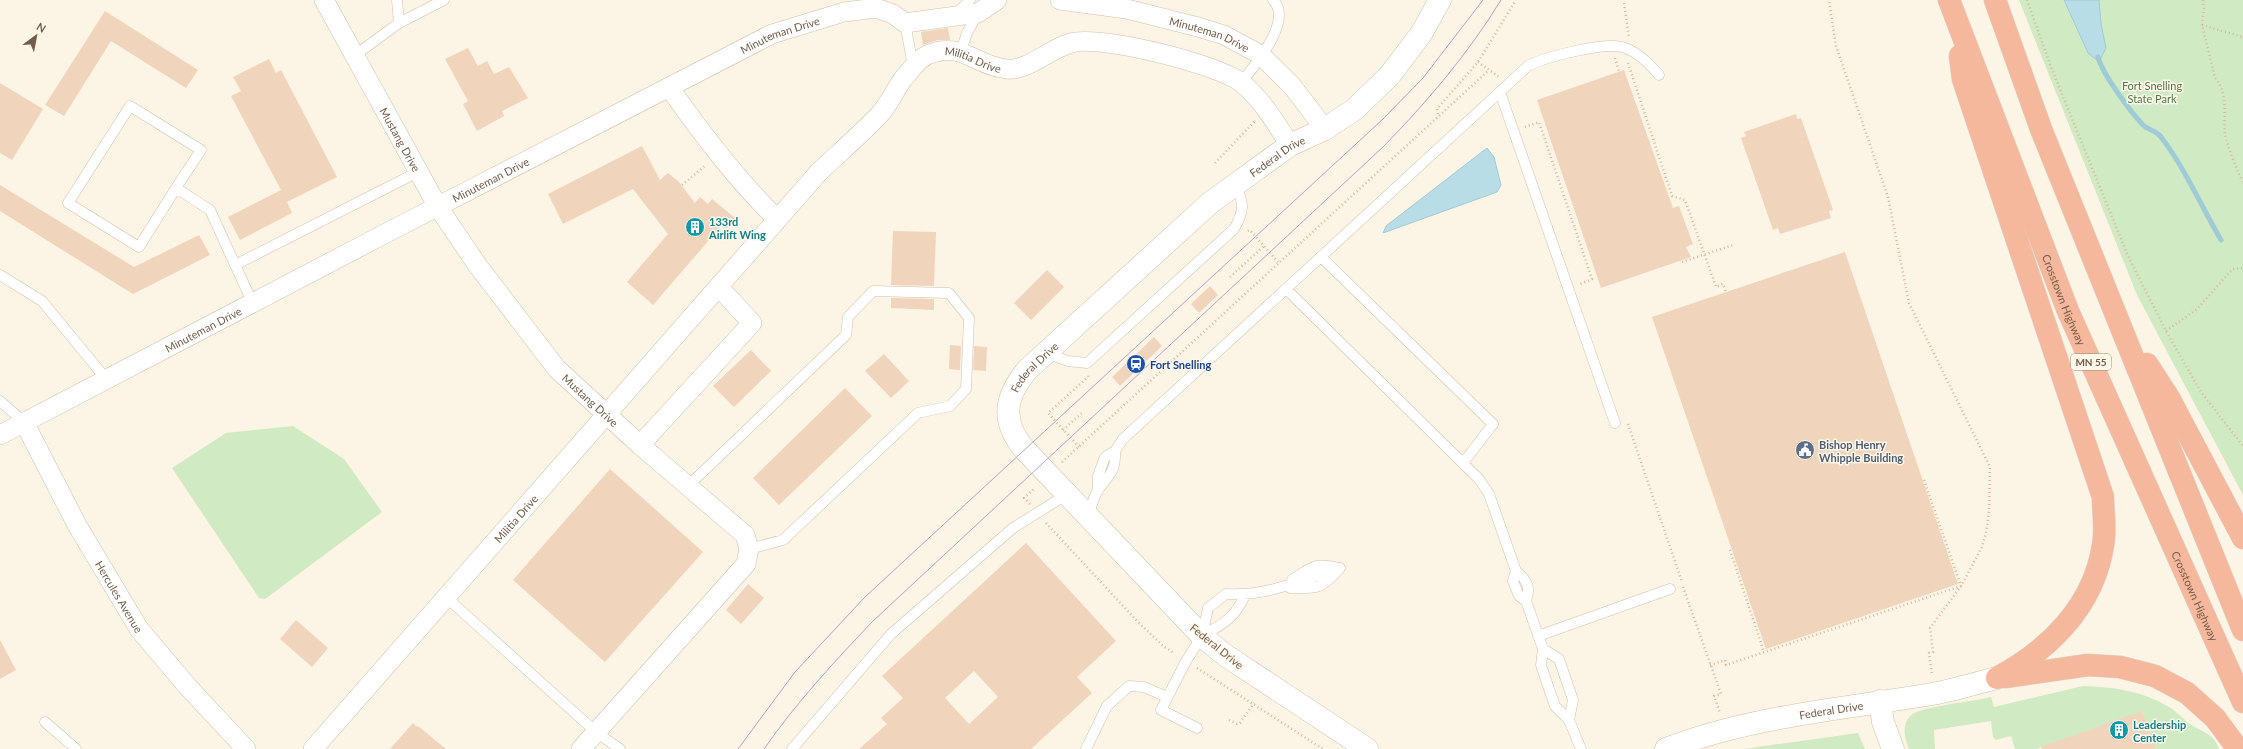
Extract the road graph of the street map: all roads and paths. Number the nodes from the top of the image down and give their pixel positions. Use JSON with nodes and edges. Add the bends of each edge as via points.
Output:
{"nodes":[{"id":1,"x":324,"y":0,"type":"edge"},
{"id":2,"x":397,"y":0,"type":"edge"},
{"id":3,"x":444,"y":0,"type":"edge"},
{"id":4,"x":997,"y":0,"type":"edge"},
{"id":5,"x":1060,"y":0,"type":"edge"},
{"id":6,"x":1272,"y":0,"type":"edge"},
{"id":7,"x":1440,"y":0,"type":"edge"},
{"id":8,"x":1516,"y":0,"type":"edge"},
{"id":9,"x":1829,"y":0,"type":"edge"},
{"id":10,"x":1995,"y":0,"type":"edge"},
{"id":11,"x":2027,"y":0,"type":"edge"},
{"id":12,"x":2202,"y":0,"type":"edge"},
{"id":13,"x":1088,"y":2,"type":"edge"},
{"id":14,"x":1624,"y":3,"type":"dead end"},
{"id":15,"x":974,"y":6,"type":"edge"},
{"id":16,"x":1952,"y":8,"type":"edge"},
{"id":17,"x":399,"y":23,"type":"junction"},
{"id":18,"x":905,"y":23,"type":"junction"},
{"id":19,"x":2202,"y":25,"type":"junction"},
{"id":20,"x":2243,"y":37,"type":"edge"},
{"id":21,"x":1628,"y":49,"type":"junction"},
{"id":22,"x":961,"y":51,"type":"junction"},
{"id":23,"x":1261,"y":55,"type":"junction"},
{"id":24,"x":354,"y":56,"type":"junction"},
{"id":25,"x":1614,"y":56,"type":"dead end"},
{"id":26,"x":913,"y":66,"type":"junction"},
{"id":27,"x":1489,"y":70,"type":"dead end"},
{"id":28,"x":1619,"y":72,"type":"dead end"},
{"id":29,"x":1658,"y":75,"type":"dead end"},
{"id":30,"x":1241,"y":83,"type":"junction"},
{"id":31,"x":669,"y":87,"type":"junction"},
{"id":32,"x":1500,"y":92,"type":"junction"},
{"id":33,"x":1266,"y":109,"type":"junction"},
{"id":34,"x":1438,"y":115,"type":"junction"},
{"id":35,"x":1325,"y":129,"type":"junction"},
{"id":36,"x":1290,"y":145,"type":"junction"},
{"id":37,"x":719,"y":155,"type":"junction"},
{"id":38,"x":1215,"y":163,"type":"dead end"},
{"id":39,"x":418,"y":172,"type":"junction"},
{"id":40,"x":2243,"y":182,"type":"edge"},
{"id":41,"x":1235,"y":183,"type":"junction"},
{"id":42,"x":682,"y":185,"type":"dead end"},
{"id":43,"x":176,"y":188,"type":"junction"},
{"id":44,"x":438,"y":207,"type":"junction"},
{"id":45,"x":777,"y":219,"type":"junction"},
{"id":46,"x":1250,"y":230,"type":"dead end"},
{"id":47,"x":1733,"y":245,"type":"dead end"},
{"id":48,"x":1264,"y":246,"type":"junction"},
{"id":49,"x":1705,"y":255,"type":"junction"},
{"id":50,"x":1321,"y":257,"type":"junction"},
{"id":51,"x":1278,"y":262,"type":"junction"},
{"id":52,"x":1682,"y":262,"type":"dead end"},
{"id":53,"x":235,"y":265,"type":"junction"},
{"id":54,"x":2243,"y":268,"type":"edge"},
{"id":55,"x":0,"y":275,"type":"edge"},
{"id":56,"x":1230,"y":276,"type":"dead end"},
{"id":57,"x":718,"y":287,"type":"junction"},
{"id":58,"x":1286,"y":289,"type":"junction"},
{"id":59,"x":1726,"y":292,"type":"dead end"},
{"id":60,"x":253,"y":304,"type":"junction"},
{"id":61,"x":2119,"y":320,"type":"junction"},
{"id":62,"x":2166,"y":331,"type":"junction"},
{"id":63,"x":1046,"y":353,"type":"junction"},
{"id":64,"x":107,"y":380,"type":"junction"},
{"id":65,"x":0,"y":402,"type":"edge"},
{"id":66,"x":1082,"y":412,"type":"dead end"},
{"id":67,"x":609,"y":414,"type":"junction"},
{"id":68,"x":24,"y":422,"type":"junction"},
{"id":69,"x":1615,"y":423,"type":"dead end"},
{"id":70,"x":1063,"y":430,"type":"dead end"},
{"id":71,"x":0,"y":435,"type":"edge"},
{"id":72,"x":640,"y":445,"type":"junction"},
{"id":73,"x":2243,"y":446,"type":"edge"},
{"id":74,"x":2172,"y":455,"type":"junction"},
{"id":75,"x":1463,"y":463,"type":"junction"},
{"id":76,"x":1061,"y":464,"type":"dead end"},
{"id":77,"x":1924,"y":480,"type":"dead end"},
{"id":78,"x":688,"y":486,"type":"junction"},
{"id":79,"x":1037,"y":486,"type":"dead end"},
{"id":80,"x":1066,"y":495,"type":"junction"},
{"id":81,"x":1036,"y":512,"type":"junction"},
{"id":82,"x":1087,"y":517,"type":"junction"},
{"id":83,"x":2243,"y":538,"type":"edge"},
{"id":84,"x":749,"y":549,"type":"junction"},
{"id":85,"x":1730,"y":550,"type":"dead end"},
{"id":86,"x":1961,"y":586,"type":"junction"},
{"id":87,"x":1280,"y":588,"type":"junction"},
{"id":88,"x":1670,"y":589,"type":"dead end"},
{"id":89,"x":1245,"y":595,"type":"junction"},
{"id":90,"x":2243,"y":596,"type":"edge"},
{"id":91,"x":447,"y":598,"type":"junction"},
{"id":92,"x":2243,"y":630,"type":"edge"},
{"id":93,"x":1202,"y":636,"type":"junction"},
{"id":94,"x":1538,"y":636,"type":"junction"},
{"id":95,"x":1543,"y":649,"type":"junction"},
{"id":96,"x":1764,"y":652,"type":"junction"},
{"id":97,"x":1174,"y":653,"type":"dead end"},
{"id":98,"x":1929,"y":660,"type":"dead end"},
{"id":99,"x":1710,"y":665,"type":"dead end"},
{"id":100,"x":1197,"y":668,"type":"dead end"},
{"id":101,"x":1998,"y":678,"type":"junction"},
{"id":102,"x":1167,"y":698,"type":"junction"},
{"id":103,"x":1880,"y":701,"type":"junction"},
{"id":104,"x":2243,"y":702,"type":"edge"},
{"id":105,"x":1254,"y":703,"type":"junction"},
{"id":106,"x":1229,"y":720,"type":"dead end"},
{"id":107,"x":1569,"y":720,"type":"junction"},
{"id":108,"x":45,"y":722,"type":"dead end"},
{"id":109,"x":1197,"y":728,"type":"dead end"},
{"id":110,"x":596,"y":732,"type":"junction"},
{"id":111,"x":76,"y":749,"type":"edge"},
{"id":112,"x":246,"y":749,"type":"edge"},
{"id":113,"x":313,"y":749,"type":"edge"},
{"id":114,"x":581,"y":749,"type":"edge"},
{"id":115,"x":620,"y":749,"type":"edge"},
{"id":116,"x":792,"y":749,"type":"edge"},
{"id":117,"x":1086,"y":749,"type":"edge"},
{"id":118,"x":1323,"y":749,"type":"edge"},
{"id":119,"x":1367,"y":749,"type":"edge"},
{"id":120,"x":1581,"y":749,"type":"edge"},
{"id":121,"x":1666,"y":749,"type":"edge"},
{"id":122,"x":1893,"y":749,"type":"edge"},
{"id":123,"x":2238,"y":749,"type":"edge"}],
"edges":[{"from":1,"to":24,"type":"street","name":"Mustang Drive"},
{"from":2,"to":17,"type":"lane"},
{"from":3,"to":17,"type":"lane"},
{"from":4,"to":15,"type":"street"},
{"from":5,"to":13,"type":"street","name":"Minuteman Drive"},
{"from":6,"to":23,"type":"lane","via":[[1279,13],[1278,25]]},
{"from":7,"to":35,"type":"street","name":"Federal Drive","via":[[1421,34],[1390,75],[1355,109]]},
{"from":8,"to":34,"type":"path","via":[[1478,62],[1437,109]]},
{"from":9,"to":86,"type":"path","via":[[1836,46],[1888,198],[1909,303],[1990,467],[1986,533],[1982,547]]},
{"from":10,"to":61,"type":"highway","via":[[2041,128]]},
{"from":11,"to":62,"type":"path","via":[[2051,67],[2128,256]]},
{"from":12,"to":19,"type":"path"},
{"from":13,"to":23,"type":"street","name":"Minuteman Drive","via":[[1198,27],[1224,35]]},
{"from":14,"to":21,"type":"path","via":[[1629,37]]},
{"from":15,"to":18,"type":"street","via":[[954,16]]},
{"from":15,"to":22,"type":"lane"},
{"from":16,"to":101,"type":"highway","via":[[1963,79],[2103,497],[2104,545],[2085,600],[2054,639]]},
{"from":16,"to":104,"type":"highway","name":"Crosstown Highway","number":"MN 55","via":[[2068,310]]},
{"from":17,"to":24,"type":"lane"},
{"from":18,"to":26,"type":"lane"},
{"from":18,"to":31,"type":"street","name":"Minuteman Drive","via":[[893,14],[876,8],[844,12],[772,34]]},
{"from":19,"to":20,"type":"path"},
{"from":19,"to":40,"type":"path","via":[[2215,78],[2221,84],[2226,115],[2225,137]]},
{"from":21,"to":29,"type":"lane","via":[[1642,58]]},
{"from":21,"to":32,"type":"lane","via":[[1608,46],[1543,58],[1528,66]]},
{"from":21,"to":49,"type":"path","via":[[1627,61],[1672,196],[1685,200]]},
{"from":22,"to":26,"type":"street","name":"Militia Drive","via":[[926,55]]},
{"from":22,"to":30,"type":"street","name":"Militia Drive","via":[[987,65],[1008,70],[1027,64],[1059,46],[1077,42],[1096,43],[1201,64]]},
{"from":23,"to":30,"type":"lane"},
{"from":23,"to":35,"type":"street","name":"Minuteman Drive","via":[[1292,86]]},
{"from":24,"to":39,"type":"street","name":"Mustang Drive"},
{"from":25,"to":28,"type":"path"},
{"from":26,"to":45,"type":"street","name":"Militia Drive","via":[[881,113],[819,172]]},
{"from":27,"to":34,"type":"path"},
{"from":30,"to":33,"type":"street","name":"Militia Drive"},
{"from":31,"to":37,"type":"street"},
{"from":31,"to":44,"type":"street","name":"Minuteman Drive"},
{"from":32,"to":50,"type":"lane"},
{"from":32,"to":69,"type":"lane"},
{"from":33,"to":36,"type":"street","name":"Militia Drive"},
{"from":33,"to":38,"type":"path"},
{"from":34,"to":51,"type":"path"},
{"from":35,"to":36,"type":"street","name":"Federal Drive"},
{"from":36,"to":41,"type":"street","name":"Federal Drive"},
{"from":37,"to":42,"type":"path"},
{"from":37,"to":45,"type":"street","via":[[751,194]]},
{"from":39,"to":44,"type":"street","name":"Mustang Drive"},
{"from":39,"to":53,"type":"lane"},
{"from":41,"to":63,"type":"street","name":"Federal Drive"},
{"from":41,"to":63,"type":"lane","via":[[1243,200],[1241,216],[1234,229],[1093,358],[1087,363],[1080,363]]},
{"from":43,"to":43,"type":"lane","via":[[139,247],[68,203],[130,106],[201,150]]},
{"from":43,"to":53,"type":"lane","via":[[210,210]]},
{"from":44,"to":60,"type":"street","name":"Minuteman Drive"},
{"from":44,"to":67,"type":"street","name":"Mustang Drive","via":[[478,266],[557,369]]},
{"from":45,"to":57,"type":"street","name":"Militia Drive"},
{"from":46,"to":48,"type":"path"},
{"from":47,"to":49,"type":"path"},
{"from":48,"to":51,"type":"path"},
{"from":48,"to":56,"type":"path"},
{"from":49,"to":52,"type":"path"},
{"from":49,"to":59,"type":"path","via":[[1716,287],[1723,284]]},
{"from":50,"to":58,"type":"lane"},
{"from":50,"to":75,"type":"lane","via":[[1494,424]]},
{"from":51,"to":76,"type":"path"},
{"from":53,"to":60,"type":"lane"},
{"from":54,"to":62,"type":"path","via":[[2234,269],[2229,273],[2197,309]]},
{"from":55,"to":64,"type":"lane","via":[[42,301]]},
{"from":57,"to":67,"type":"street","name":"Militia Drive"},
{"from":57,"to":72,"type":"street","via":[[752,323]]},
{"from":58,"to":75,"type":"lane"},
{"from":58,"to":82,"type":"lane","via":[[1123,438],[1115,451],[1105,457],[1098,476],[1098,491]]},
{"from":60,"to":64,"type":"street","name":"Minuteman Drive"},
{"from":61,"to":74,"type":"highway"},
{"from":61,"to":83,"type":"highway","via":[[2169,398]]},
{"from":62,"to":73,"type":"path","via":[[2201,392]]},
{"from":63,"to":80,"type":"street","name":"Federal Drive","via":[[1016,384],[1008,408],[1009,427],[1016,440]]},
{"from":64,"to":68,"type":"street","name":"Minuteman Drive"},
{"from":65,"to":68,"type":"lane"},
{"from":66,"to":70,"type":"path"},
{"from":67,"to":72,"type":"street","name":"Mustang Drive"},
{"from":67,"to":91,"type":"street","name":"Militia Drive"},
{"from":68,"to":71,"type":"street","name":"Minuteman Drive"},
{"from":68,"to":112,"type":"street","name":"Hercules Avenue","via":[[77,525],[139,629],[188,687]]},
{"from":72,"to":78,"type":"street","name":"Mustang Drive"},
{"from":74,"to":90,"type":"highway"},
{"from":74,"to":92,"type":"highway"},
{"from":75,"to":94,"type":"lane","via":[[1489,494],[1516,571],[1524,577],[1529,591],[1526,601]]},
{"from":77,"to":86,"type":"path"},
{"from":78,"to":84,"type":"street","name":"Mustang Drive","via":[[745,535]]},
{"from":78,"to":84,"type":"lane","via":[[846,335],[848,317],[873,291],[949,293],[969,318],[966,390],[950,406],[918,413],[783,540]]},
{"from":79,"to":81,"type":"path","via":[[1024,498]]},
{"from":80,"to":81,"type":"lane"},
{"from":80,"to":82,"type":"street","name":"Federal Drive"},
{"from":81,"to":97,"type":"path","via":[[1138,622]]},
{"from":81,"to":116,"type":"lane","via":[[1012,528],[891,634]]},
{"from":82,"to":93,"type":"street","name":"Federal Drive"},
{"from":84,"to":110,"type":"street","via":[[746,564]]},
{"from":85,"to":96,"type":"path"},
{"from":86,"to":96,"type":"path"},
{"from":86,"to":98,"type":"path","via":[[1930,628],[1933,652],[1929,653]]},
{"from":87,"to":87,"type":"lane","via":[[1309,568],[1322,564],[1340,568],[1327,584],[1315,588]]},
{"from":87,"to":89,"type":"lane"},
{"from":88,"to":94,"type":"lane"},
{"from":89,"to":93,"type":"lane","via":[[1238,610],[1226,622]]},
{"from":89,"to":93,"type":"lane","via":[[1226,594],[1208,608]]},
{"from":91,"to":110,"type":"lane"},
{"from":91,"to":113,"type":"street","name":"Militia Drive"},
{"from":93,"to":102,"type":"lane"},
{"from":93,"to":119,"type":"street","name":"Federal Drive","via":[[1236,662]]},
{"from":94,"to":95,"type":"lane"},
{"from":95,"to":107,"type":"lane","via":[[1541,665],[1546,683],[1555,706]]},
{"from":95,"to":107,"type":"lane","via":[[1559,659],[1573,700]]},
{"from":96,"to":99,"type":"path","via":[[1726,665],[1725,660]]},
{"from":100,"to":105,"type":"path"},
{"from":101,"to":103,"type":"street","name":"Federal Drive","via":[[1934,694]]},
{"from":101,"to":123,"type":"highway","via":[[2088,665],[2120,667],[2155,676],[2192,698],[2215,718]]},
{"from":102,"to":109,"type":"lane","via":[[1161,710]]},
{"from":102,"to":117,"type":"lane","via":[[1144,687],[1130,686],[1107,706]]},
{"from":103,"to":121,"type":"street","name":"Federal Drive","via":[[1704,734]]},
{"from":103,"to":122,"type":"street","via":[[1883,722]]},
{"from":105,"to":106,"type":"path","via":[[1240,723]]},
{"from":105,"to":118,"type":"path"},
{"from":107,"to":120,"type":"lane"},
{"from":108,"to":111,"type":"lane"},
{"from":110,"to":114,"type":"street"},
{"from":110,"to":115,"type":"lane"}]}
